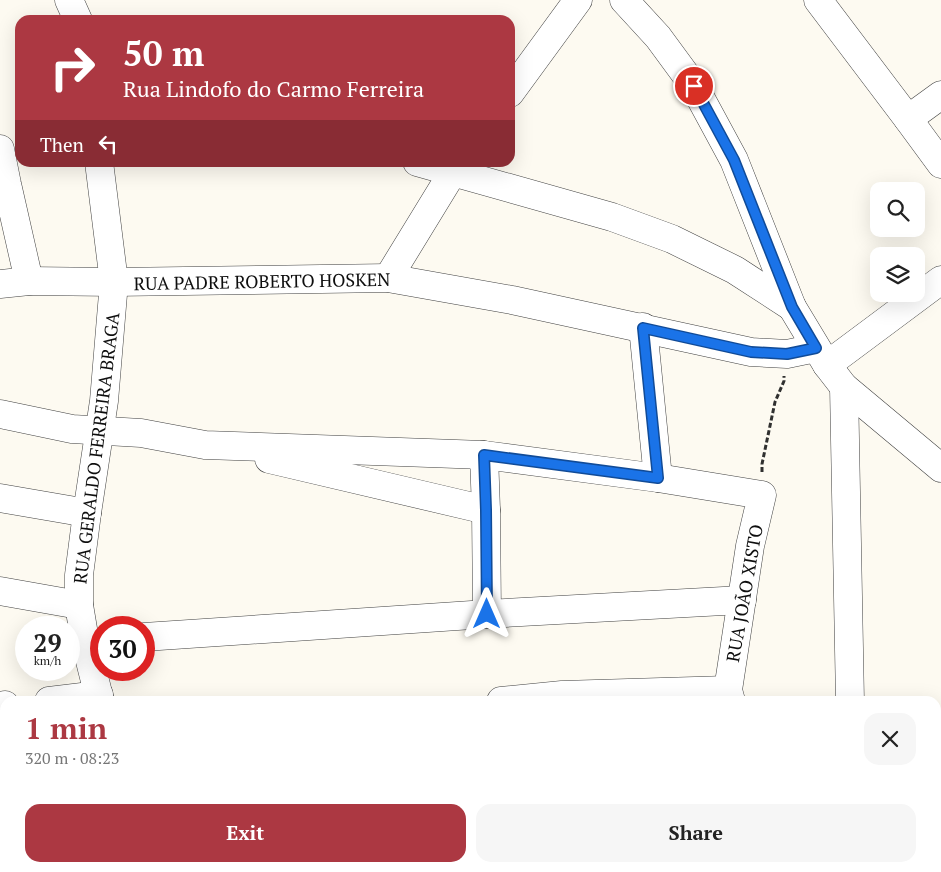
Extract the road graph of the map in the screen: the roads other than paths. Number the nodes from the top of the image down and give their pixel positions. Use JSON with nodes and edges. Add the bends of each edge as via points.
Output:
{"nodes":[{"id":1,"x":69,"y":0,"type":"edge"},
{"id":2,"x":578,"y":0,"type":"edge"},
{"id":3,"x":624,"y":0,"type":"edge"},
{"id":4,"x":818,"y":0,"type":"edge"},
{"id":5,"x":76,"y":15,"type":"edge"},
{"id":6,"x":515,"y":86,"type":"edge"},
{"id":7,"x":941,"y":95,"type":"edge"},
{"id":8,"x":908,"y":119,"type":"junction"},
{"id":9,"x":0,"y":148,"type":"edge"},
{"id":10,"x":941,"y":164,"type":"edge"},
{"id":11,"x":100,"y":167,"type":"edge"},
{"id":12,"x":456,"y":167,"type":"edge"},
{"id":13,"x":388,"y":278,"type":"junction"},
{"id":14,"x":941,"y":280,"type":"edge"},
{"id":15,"x":30,"y":281,"type":"junction"},
{"id":16,"x":114,"y":282,"type":"junction"},
{"id":17,"x":0,"y":284,"type":"edge"},
{"id":18,"x":792,"y":307,"type":"junction"},
{"id":19,"x":643,"y":328,"type":"junction"},
{"id":20,"x":822,"y":357,"type":"junction"},
{"id":21,"x":844,"y":386,"type":"junction"},
{"id":22,"x":0,"y":414,"type":"edge"},
{"id":23,"x":100,"y":430,"type":"junction"},
{"id":24,"x":206,"y":445,"type":"junction"},
{"id":25,"x":484,"y":455,"type":"junction"},
{"id":26,"x":941,"y":468,"type":"edge"},
{"id":27,"x":658,"y":478,"type":"junction"},
{"id":28,"x":0,"y":498,"type":"edge"},
{"id":29,"x":486,"y":510,"type":"junction"},
{"id":30,"x":86,"y":513,"type":"junction"},
{"id":31,"x":0,"y":591,"type":"edge"},
{"id":32,"x":742,"y":600,"type":"junction"},
{"id":33,"x":79,"y":606,"type":"junction"},
{"id":34,"x":487,"y":614,"type":"junction"},
{"id":35,"x":90,"y":633,"type":"edge"},
{"id":36,"x":155,"y":636,"type":"edge"},
{"id":37,"x":98,"y":681,"type":"edge"},
{"id":38,"x":100,"y":696,"type":"edge"},
{"id":39,"x":552,"y":696,"type":"edge"},
{"id":40,"x":730,"y":696,"type":"edge"},
{"id":41,"x":850,"y":696,"type":"edge"}],
"edges":[{"from":1,"to":5,"type":"street"},
{"from":2,"to":6,"type":"street"},
{"from":3,"to":18,"type":"street","via":[[658,37],[694,86],[734,160]]},
{"from":4,"to":8,"type":"street"},
{"from":7,"to":8,"type":"street"},
{"from":8,"to":10,"type":"street"},
{"from":9,"to":15,"type":"street"},
{"from":11,"to":16,"type":"street","name":"RUA GERALDO FERREIRA BRAGA"},
{"from":12,"to":13,"type":"street"},
{"from":12,"to":18,"type":"street","via":[[672,239],[735,270]]},
{"from":13,"to":16,"type":"street","name":"RUA PADRE ROBERTO HOSKEN"},
{"from":13,"to":19,"type":"street","name":"RUA PADRE ROBERTO HOSKEN"},
{"from":14,"to":20,"type":"street"},
{"from":15,"to":16,"type":"street","name":"RUA PADRE ROBERTO HOSKEN"},
{"from":15,"to":17,"type":"street","name":"RUA PADRE ROBERTO HOSKEN"},
{"from":16,"to":23,"type":"street","name":"RUA GERALDO FERREIRA BRAGA"},
{"from":18,"to":20,"type":"street"},
{"from":19,"to":20,"type":"street","name":"RUA PADRE ROBERTO HOSKEN","via":[[751,352]]},
{"from":19,"to":27,"type":"street"},
{"from":20,"to":21,"type":"street"},
{"from":21,"to":26,"type":"street"},
{"from":21,"to":41,"type":"street"},
{"from":22,"to":23,"type":"street","via":[[72,429]]},
{"from":23,"to":24,"type":"street","via":[[141,433]]},
{"from":23,"to":30,"type":"street","name":"RUA GERALDO FERREIRA BRAGA"},
{"from":24,"to":25,"type":"street"},
{"from":24,"to":29,"type":"street"},
{"from":25,"to":27,"type":"street"},
{"from":25,"to":29,"type":"street"},
{"from":27,"to":32,"type":"street","name":"RUA JOÃO XISTO","via":[[762,495]]},
{"from":28,"to":30,"type":"street"},
{"from":29,"to":34,"type":"street"},
{"from":30,"to":33,"type":"street","name":"RUA GERALDO FERREIRA BRAGA"},
{"from":31,"to":33,"type":"street"},
{"from":32,"to":34,"type":"street"},
{"from":32,"to":40,"type":"street","name":"RUA JOÃO XISTO"},
{"from":33,"to":35,"type":"street","name":"RUA GERALDO FERREIRA BRAGA"},
{"from":34,"to":36,"type":"street"},
{"from":37,"to":38,"type":"street","name":"RUA GERALDO FERREIRA BRAGA"},
{"from":39,"to":40,"type":"street"}]}
